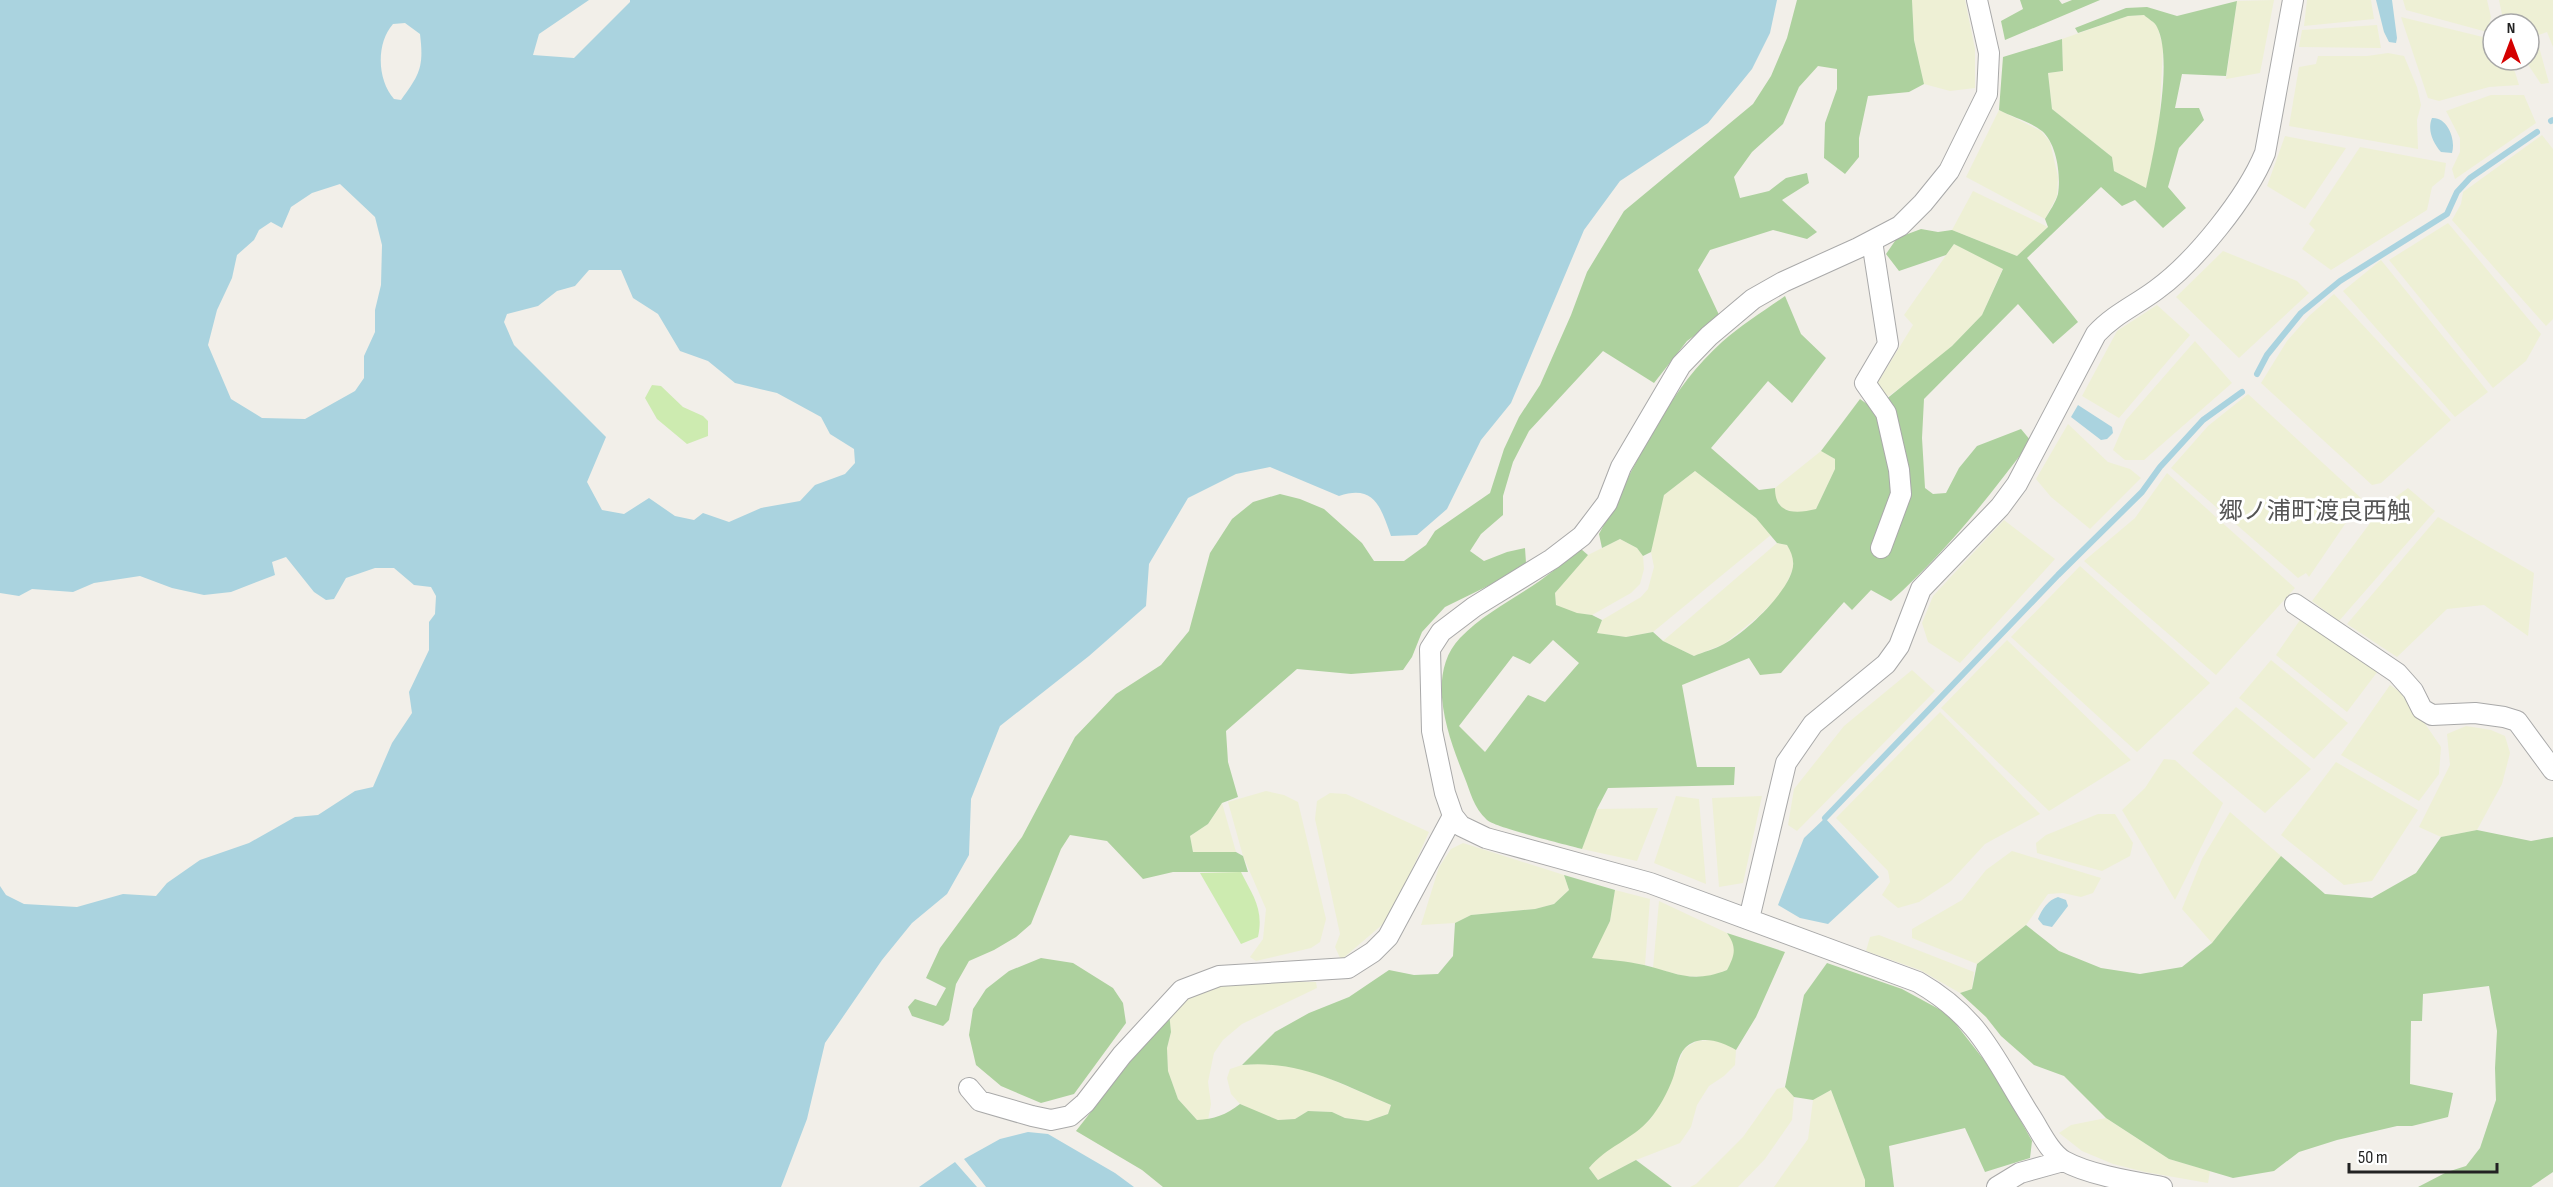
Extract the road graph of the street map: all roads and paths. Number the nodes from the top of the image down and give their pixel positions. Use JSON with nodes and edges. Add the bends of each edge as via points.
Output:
{"nodes":[{"id":1,"x":1977,"y":0,"type":"edge"},
{"id":2,"x":2293,"y":0,"type":"edge"},
{"id":3,"x":1872,"y":241,"type":"junction"},
{"id":4,"x":1881,"y":548,"type":"dead end"},
{"id":5,"x":2295,"y":604,"type":"dead end"},
{"id":6,"x":2553,"y":770,"type":"edge"},
{"id":7,"x":1453,"y":816,"type":"junction"},
{"id":8,"x":1749,"y":919,"type":"junction"},
{"id":9,"x":969,"y":1088,"type":"dead end"},
{"id":10,"x":2063,"y":1161,"type":"junction"},
{"id":11,"x":1996,"y":1187,"type":"edge"},
{"id":12,"x":2162,"y":1187,"type":"edge"}],
"edges":[{"from":1,"to":3,"type":"street","via":[[1989,53],[1987,93],[1949,171],[1900,226]]},
{"from":2,"to":8,"type":"street","via":[[2265,153],[2258,172],[2187,263],[2096,334],[2017,484],[1921,589],[1899,646],[1886,664],[1813,724],[1797,745],[1786,763]]},
{"from":3,"to":4,"type":"street","via":[[1888,344],[1865,383],[1886,413],[1895,444],[1901,494]]},
{"from":3,"to":7,"type":"street","via":[[1753,299],[1709,336],[1681,365],[1621,467],[1607,503],[1582,536],[1441,632],[1430,649],[1432,731]]},
{"from":5,"to":6,"type":"street","via":[[2397,673],[2422,709],[2432,715],[2475,713],[2517,721]]},
{"from":7,"to":8,"type":"street","via":[[1461,826],[1486,838],[1650,882]]},
{"from":7,"to":9,"type":"street","via":[[1388,938],[1348,968],[1219,976],[1182,990],[1070,1116],[1051,1120],[1005,1109],[980,1101]]},
{"from":8,"to":10,"type":"street","via":[[1918,982],[1952,1004],[1991,1049],[2045,1140]]},
{"from":10,"to":11,"type":"street","via":[[2020,1173]]},
{"from":10,"to":12,"type":"street","via":[[2114,1178]]}]}
